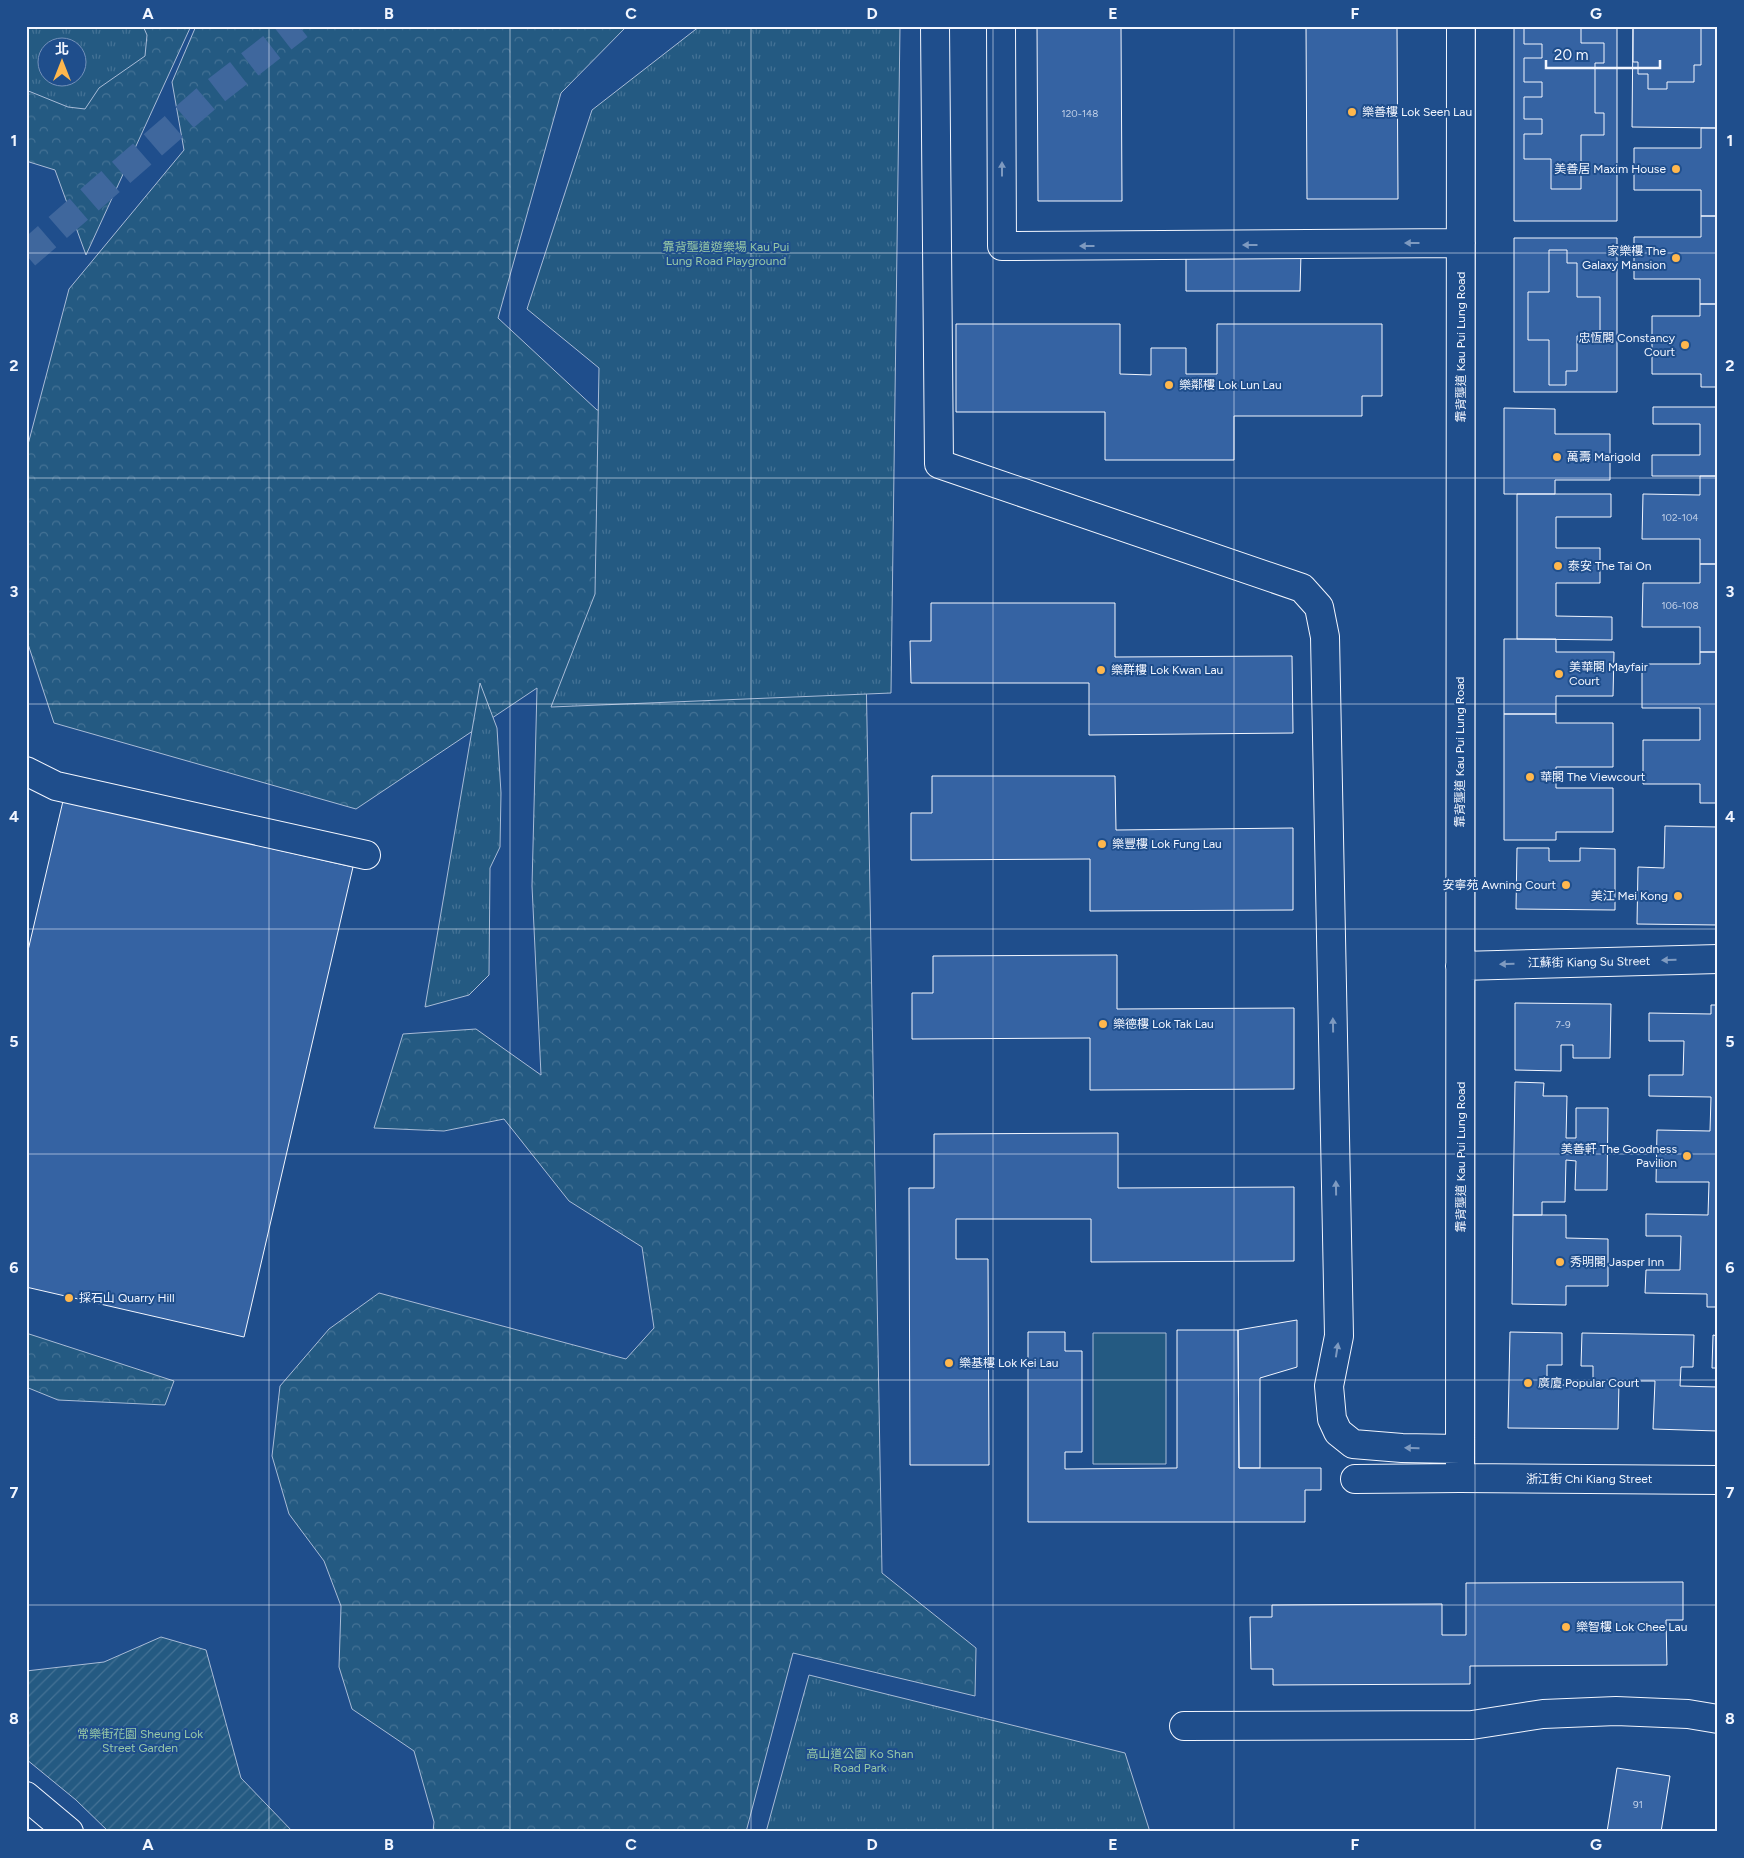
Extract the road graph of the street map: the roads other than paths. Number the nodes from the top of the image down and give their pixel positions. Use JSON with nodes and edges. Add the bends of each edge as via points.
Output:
{"nodes":[{"id":1,"x":935,"y":26,"type":"edge"},
{"id":2,"x":1001,"y":26,"type":"edge"},
{"id":3,"x":1461,"y":26,"type":"edge"},
{"id":4,"x":1461,"y":243,"type":"junction"},
{"id":5,"x":26,"y":772,"type":"edge"},
{"id":6,"x":366,"y":855,"type":"dead end"},
{"id":7,"x":1718,"y":959,"type":"edge"},
{"id":8,"x":1460,"y":966,"type":"junction"},
{"id":9,"x":1460,"y":1449,"type":"junction"},
{"id":10,"x":1460,"y":1478,"type":"junction"},
{"id":11,"x":1355,"y":1479,"type":"dead end"},
{"id":12,"x":1718,"y":1480,"type":"edge"},
{"id":13,"x":1718,"y":1719,"type":"edge"},
{"id":14,"x":1184,"y":1726,"type":"dead end"},
{"id":15,"x":26,"y":1796,"type":"edge"},
{"id":16,"x":69,"y":1832,"type":"edge"}],
"edges":[{"from":9,"to":1,"type":"street","one_way":true,"via":[[1353,1444],[1338,1432],[1332,1419],[1330,1386],[1339,1336],[1325,637],[1319,606],[1302,588],[939,464]]},
{"from":4,"to":2,"type":"street","one_way":true,"via":[[1002,246]]},
{"from":3,"to":4,"type":"street","name":"靠背壟道 Kau Pui Lung Road"},
{"from":4,"to":8,"type":"street","name":"靠背壟道 Kau Pui Lung Road"},
{"from":5,"to":6,"type":"street","via":[[56,786]]},
{"from":7,"to":8,"type":"street","name":"江蘇街 Kiang Su Street","one_way":true},
{"from":8,"to":9,"type":"street","name":"靠背壟道 Kau Pui Lung Road"},
{"from":9,"to":10,"type":"street","name":"靠背壟道 Kau Pui Lung Road"},
{"from":10,"to":11,"type":"street","name":"浙江街 Chi Kiang Street"},
{"from":10,"to":12,"type":"street","name":"浙江街 Chi Kiang Street"},
{"from":13,"to":14,"type":"street","via":[[1688,1714],[1616,1711],[1544,1714],[1472,1725]]},
{"from":15,"to":16,"type":"street"}]}
